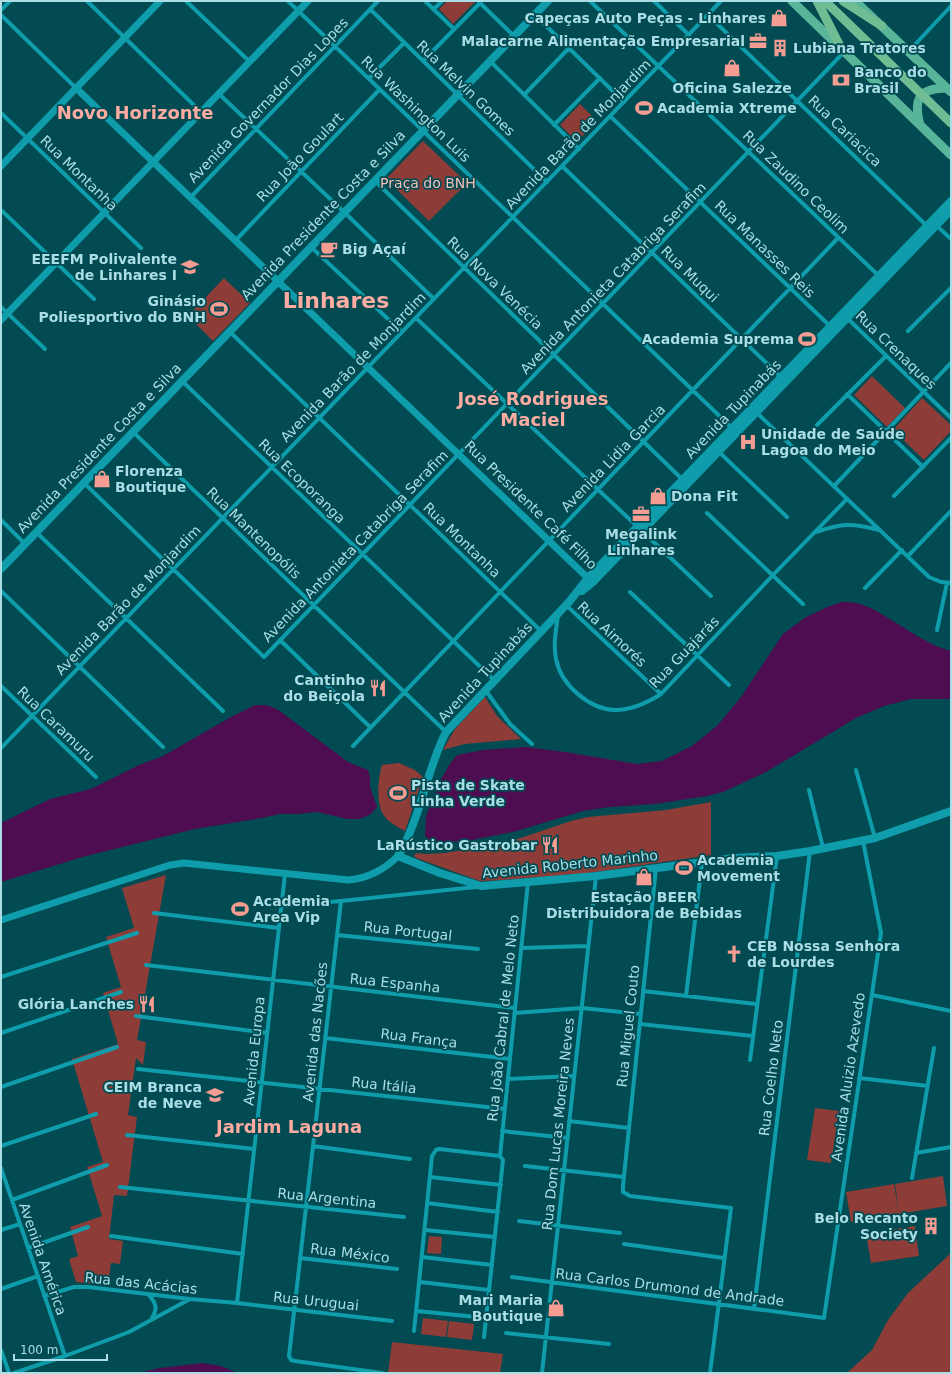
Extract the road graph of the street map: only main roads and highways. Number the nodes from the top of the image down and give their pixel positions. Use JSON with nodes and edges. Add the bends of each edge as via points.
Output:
{"nodes":[{"id":1,"x":548,"y":1,"type":"edge"},
{"id":2,"x":792,"y":1,"type":"edge"},
{"id":3,"x":817,"y":1,"type":"edge"},
{"id":4,"x":825,"y":1,"type":"edge"},
{"id":5,"x":843,"y":1,"type":"edge"},
{"id":6,"x":855,"y":1,"type":"edge"},
{"id":7,"x":882,"y":26,"type":"junction"},
{"id":8,"x":843,"y":51,"type":"junction"},
{"id":9,"x":949,"y":90,"type":"edge"},
{"id":10,"x":921,"y":94,"type":"junction"},
{"id":11,"x":951,"y":123,"type":"edge"},
{"id":12,"x":920,"y":125,"type":"junction"},
{"id":13,"x":951,"y":155,"type":"edge"},
{"id":14,"x":951,"y":201,"type":"edge"},
{"id":15,"x":951,"y":210,"type":"edge"},
{"id":16,"x":932,"y":226,"type":"junction"},
{"id":17,"x":1,"y":569,"type":"edge"},
{"id":18,"x":951,"y":811,"type":"edge"},
{"id":19,"x":481,"y":886,"type":"joint"}],
"edges":[{"from":1,"to":17,"type":"main road","name":"Avenida Presidente Costa e Silva"},
{"from":2,"to":8,"type":"main road"},
{"from":3,"to":8,"type":"highway"},
{"from":4,"to":10,"type":"highway"},
{"from":5,"to":7,"type":"highway"},
{"from":6,"to":7,"type":"main road"},
{"from":7,"to":9,"type":"main road"},
{"from":8,"to":12,"type":"main road"},
{"from":9,"to":10,"type":"main road","via":[[936,88]]},
{"from":10,"to":11,"type":"highway"},
{"from":10,"to":12,"type":"main road","via":[[916,111]]},
{"from":12,"to":13,"type":"main road"},
{"from":14,"to":16,"type":"main road","name":"Avenida Tupinabás"},
{"from":15,"to":16,"type":"main road","name":"Avenida Tupinabás"},
{"from":16,"to":19,"type":"main road","name":"Avenida Tupinabás","via":[[446,732],[436,753],[409,836],[398,856]]},
{"from":18,"to":19,"type":"main road","name":"Avenida Roberto Marinho","via":[[875,838],[810,851],[596,876]]}]}
